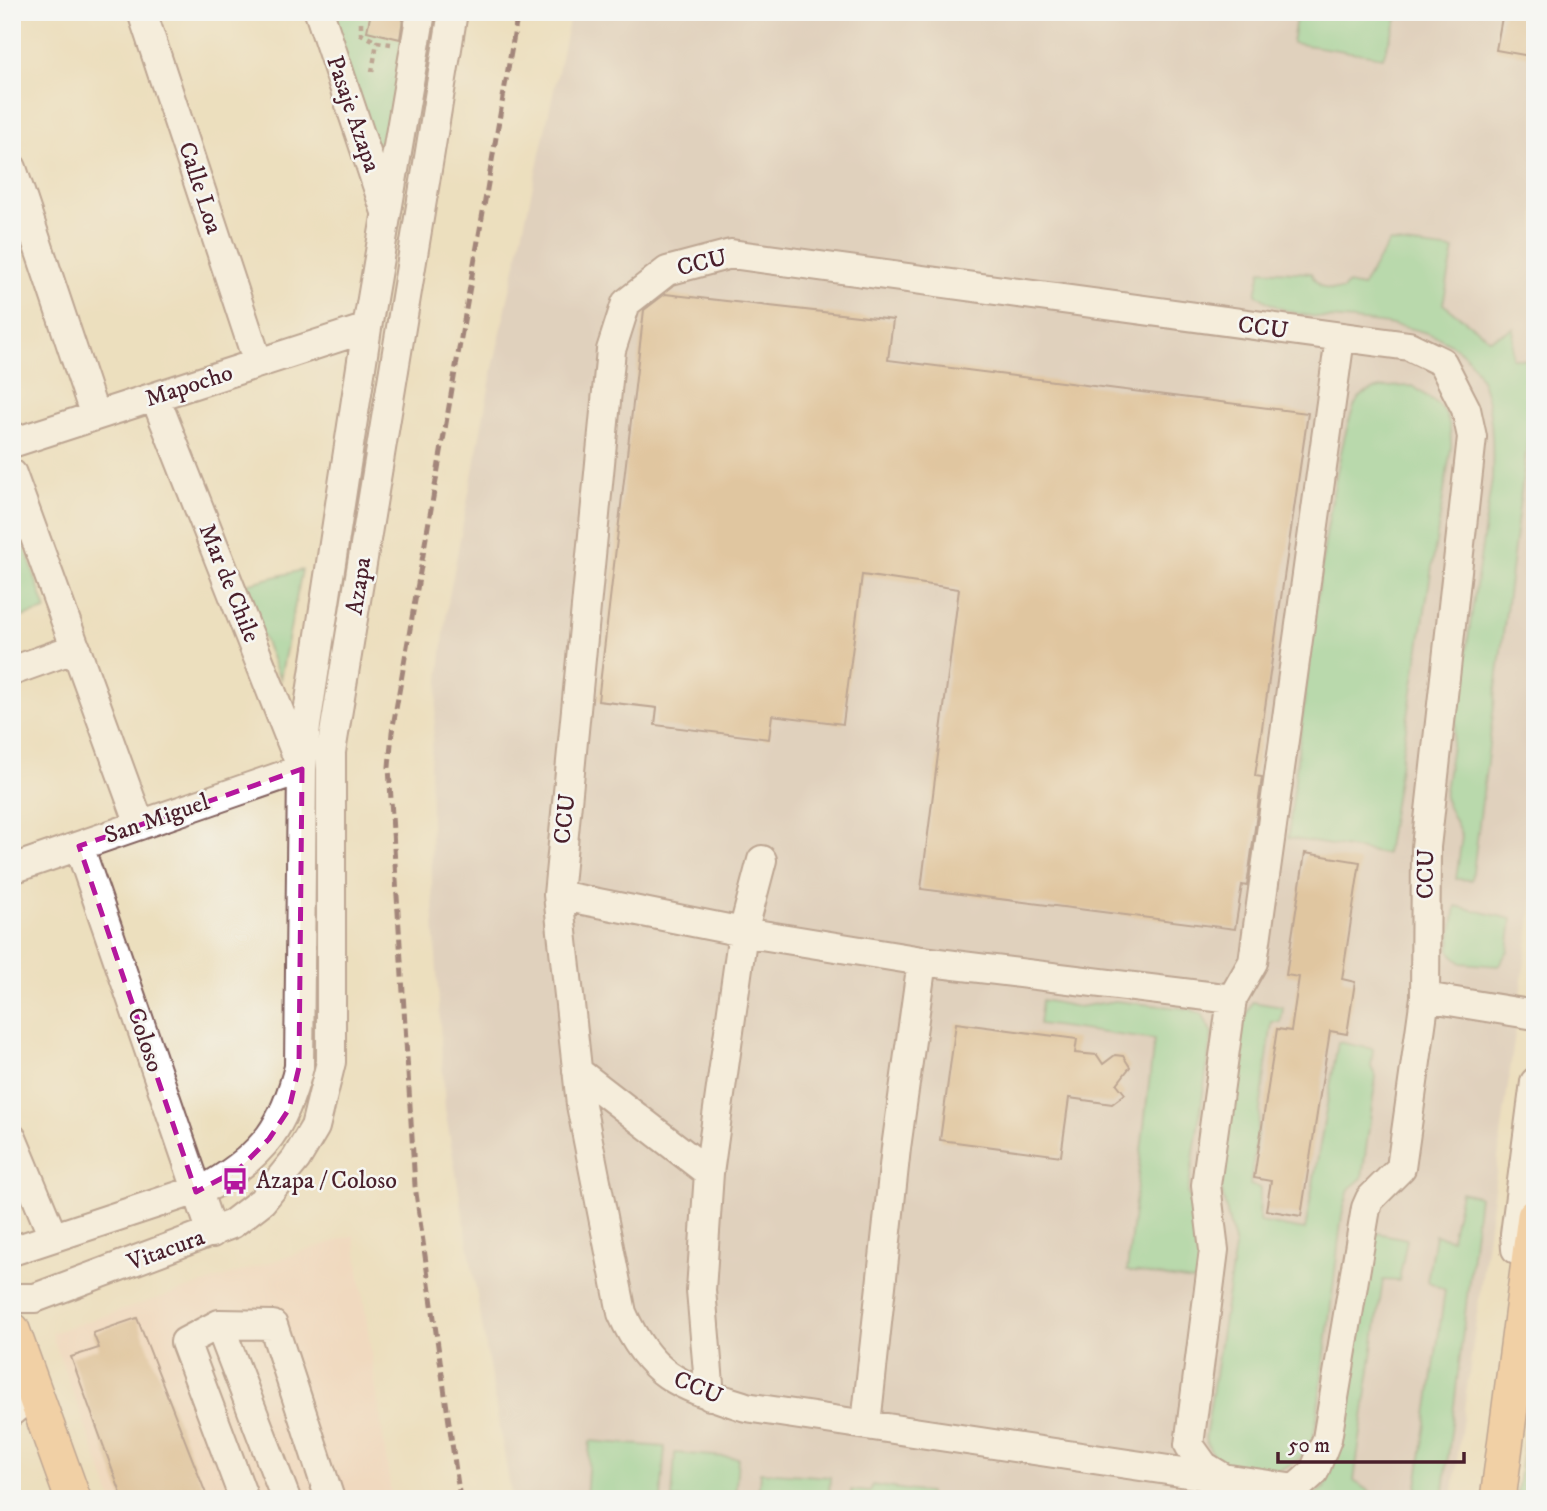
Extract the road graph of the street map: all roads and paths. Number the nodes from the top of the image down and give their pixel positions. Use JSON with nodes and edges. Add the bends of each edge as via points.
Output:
{"nodes":[{"id":1,"x":142,"y":12,"type":"edge"},
{"id":2,"x":319,"y":12,"type":"edge"},
{"id":3,"x":361,"y":12,"type":"edge"},
{"id":4,"x":421,"y":12,"type":"edge"},
{"id":5,"x":453,"y":12,"type":"edge"},
{"id":6,"x":377,"y":42,"type":"dead end"},
{"id":7,"x":378,"y":71,"type":"dead end"},
{"id":8,"x":366,"y":74,"type":"dead end"},
{"id":9,"x":12,"y":168,"type":"edge"},
{"id":10,"x":387,"y":215,"type":"junction"},
{"id":11,"x":367,"y":328,"type":"junction"},
{"id":12,"x":1340,"y":338,"type":"junction"},
{"id":13,"x":258,"y":363,"type":"junction"},
{"id":14,"x":155,"y":397,"type":"junction"},
{"id":15,"x":95,"y":416,"type":"junction"},
{"id":16,"x":12,"y":443,"type":"edge"},
{"id":17,"x":12,"y":474,"type":"edge"},
{"id":18,"x":76,"y":648,"type":"junction"},
{"id":19,"x":13,"y":668,"type":"edge"},
{"id":20,"x":303,"y":769,"type":"junction"},
{"id":21,"x":140,"y":825,"type":"junction"},
{"id":22,"x":79,"y":846,"type":"junction"},
{"id":23,"x":762,"y":860,"type":"dead end"},
{"id":24,"x":12,"y":869,"type":"edge"},
{"id":25,"x":558,"y":895,"type":"junction"},
{"id":26,"x":743,"y":932,"type":"junction"},
{"id":27,"x":922,"y":961,"type":"junction"},
{"id":28,"x":1425,"y":997,"type":"junction"},
{"id":29,"x":1232,"y":999,"type":"junction"},
{"id":30,"x":1535,"y":1015,"type":"edge"},
{"id":31,"x":577,"y":1071,"type":"junction"},
{"id":32,"x":1535,"y":1082,"type":"edge"},
{"id":33,"x":12,"y":1138,"type":"edge"},
{"id":34,"x":269,"y":1139,"type":"joint"},
{"id":35,"x":296,"y":1159,"type":"joint"},
{"id":36,"x":709,"y":1173,"type":"junction"},
{"id":37,"x":196,"y":1192,"type":"junction"},
{"id":38,"x":1535,"y":1216,"type":"edge"},
{"id":39,"x":212,"y":1233,"type":"junction"},
{"id":40,"x":52,"y":1237,"type":"junction"},
{"id":41,"x":12,"y":1251,"type":"edge"},
{"id":42,"x":1525,"y":1285,"type":"junction"},
{"id":43,"x":12,"y":1298,"type":"edge"},
{"id":44,"x":219,"y":1324,"type":"junction"},
{"id":45,"x":12,"y":1330,"type":"edge"},
{"id":46,"x":710,"y":1396,"type":"junction"},
{"id":47,"x":24,"y":1401,"type":"edge"},
{"id":48,"x":866,"y":1424,"type":"junction"},
{"id":49,"x":1223,"y":1478,"type":"junction"},
{"id":50,"x":73,"y":1499,"type":"edge"},
{"id":51,"x":244,"y":1499,"type":"edge"},
{"id":52,"x":286,"y":1499,"type":"edge"},
{"id":53,"x":330,"y":1499,"type":"edge"},
{"id":54,"x":1498,"y":1499,"type":"edge"}],
"edges":[{"from":1,"to":13,"type":"street","name":"Calle Loa"},
{"from":2,"to":10,"type":"street","name":"Pasaje Azapa"},
{"from":3,"to":6,"type":"path","via":[[361,34]]},
{"from":4,"to":10,"type":"street","name":"Azapa"},
{"from":5,"to":35,"type":"street","name":"Azapa","via":[[331,752],[331,1062],[315,1127]]},
{"from":7,"to":8,"type":"path"},
{"from":9,"to":15,"type":"street"},
{"from":10,"to":11,"type":"street","name":"Azapa"},
{"from":11,"to":13,"type":"street","name":"Mapocho"},
{"from":11,"to":20,"type":"street","name":"Azapa","via":[[310,696]]},
{"from":12,"to":25,"type":"street","name":"CCU","via":[[731,254],[667,271],[626,303],[611,350]]},
{"from":12,"to":28,"type":"street","name":"CCU","via":[[1409,346],[1442,362],[1466,409],[1472,438],[1426,848]]},
{"from":12,"to":29,"type":"street","via":[[1253,962]]},
{"from":13,"to":14,"type":"street","name":"Mapocho"},
{"from":14,"to":15,"type":"street","name":"Mapocho"},
{"from":14,"to":20,"type":"street","name":"Mar de Chile"},
{"from":15,"to":16,"type":"street","name":"Mapocho"},
{"from":17,"to":18,"type":"street"},
{"from":18,"to":19,"type":"street"},
{"from":18,"to":21,"type":"street"},
{"from":20,"to":21,"type":"street","name":"San Miguel"},
{"from":20,"to":34,"type":"street","name":"Azapa","via":[[299,1067],[289,1109]]},
{"from":21,"to":22,"type":"street","name":"San Miguel"},
{"from":22,"to":24,"type":"street","name":"San Miguel"},
{"from":22,"to":37,"type":"street","name":"Coloso"},
{"from":23,"to":26,"type":"street"},
{"from":25,"to":26,"type":"street"},
{"from":25,"to":31,"type":"street","name":"CCU"},
{"from":26,"to":27,"type":"street"},
{"from":26,"to":36,"type":"street"},
{"from":27,"to":29,"type":"street"},
{"from":27,"to":48,"type":"street"},
{"from":28,"to":30,"type":"street"},
{"from":28,"to":49,"type":"street","name":"CCU","via":[[1401,1168],[1366,1208],[1327,1439],[1314,1472],[1295,1489]]},
{"from":29,"to":49,"type":"street","via":[[1206,1185],[1214,1250],[1189,1445],[1204,1466]]},
{"from":31,"to":36,"type":"street"},
{"from":31,"to":46,"type":"street","name":"CCU","via":[[622,1313],[635,1344],[661,1371],[686,1388]]},
{"from":32,"to":42,"type":"street","via":[[1515,1234]]},
{"from":33,"to":40,"type":"street"},
{"from":34,"to":37,"type":"street","name":"Vitacura","via":[[239,1169]]},
{"from":35,"to":39,"type":"street","name":"Vitacura","via":[[262,1201]]},
{"from":36,"to":46,"type":"street","via":[[701,1290]]},
{"from":37,"to":39,"type":"street","name":"Coloso"},
{"from":37,"to":40,"type":"street","name":"Vitacura"},
{"from":38,"to":42,"type":"main road"},
{"from":39,"to":43,"type":"street","name":"Vitacura","via":[[35,1298]]},
{"from":40,"to":41,"type":"street","name":"Vitacura"},
{"from":42,"to":54,"type":"main road"},
{"from":44,"to":51,"type":"street","via":[[185,1342]]},
{"from":44,"to":52,"type":"street"},
{"from":44,"to":53,"type":"street","via":[[273,1325]]},
{"from":45,"to":47,"type":"main road"},
{"from":46,"to":48,"type":"street","name":"CCU","via":[[746,1407]]},
{"from":47,"to":50,"type":"main road"},
{"from":48,"to":49,"type":"street","name":"CCU"}]}
